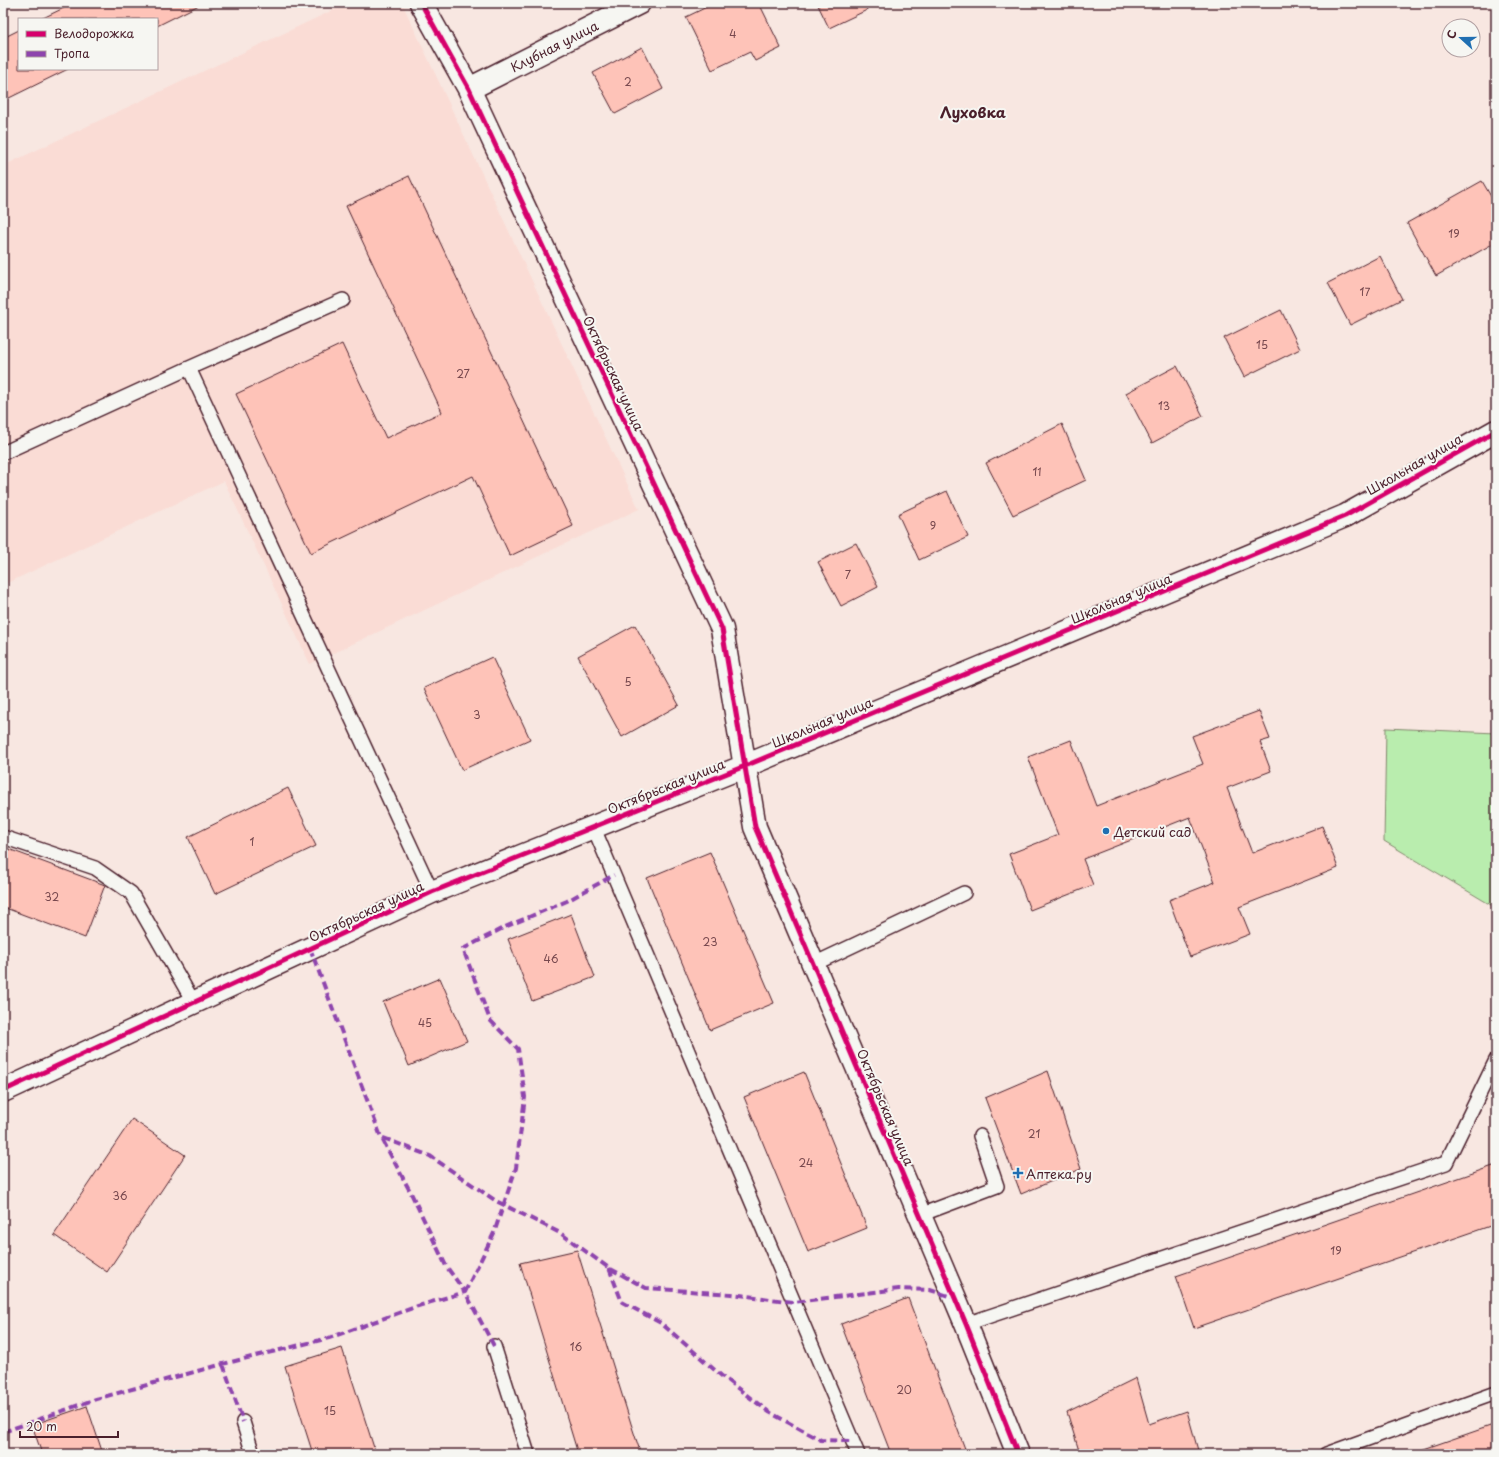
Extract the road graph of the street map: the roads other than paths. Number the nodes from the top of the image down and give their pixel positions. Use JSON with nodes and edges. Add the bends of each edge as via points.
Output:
{"nodes":[{"id":1,"x":421,"y":3,"type":"edge"},
{"id":2,"x":639,"y":3,"type":"edge"},
{"id":3,"x":469,"y":90,"type":"junction"},
{"id":4,"x":343,"y":300,"type":"dead end"},
{"id":5,"x":188,"y":368,"type":"junction"},
{"id":6,"x":1496,"y":431,"type":"edge"},
{"id":7,"x":3,"y":452,"type":"edge"},
{"id":8,"x":745,"y":766,"type":"junction"},
{"id":9,"x":593,"y":826,"type":"junction"},
{"id":10,"x":3,"y":836,"type":"edge"},
{"id":11,"x":432,"y":892,"type":"junction"},
{"id":12,"x":964,"y":893,"type":"dead end"},
{"id":13,"x":814,"y":964,"type":"junction"},
{"id":14,"x":194,"y":1003,"type":"junction"},
{"id":15,"x":1496,"y":1060,"type":"edge"},
{"id":16,"x":3,"y":1091,"type":"edge"},
{"id":17,"x":980,"y":1136,"type":"dead end"},
{"id":18,"x":920,"y":1215,"type":"junction"},
{"id":19,"x":966,"y":1324,"type":"junction"},
{"id":20,"x":494,"y":1346,"type":"dead end"},
{"id":21,"x":1496,"y":1392,"type":"edge"},
{"id":22,"x":243,"y":1422,"type":"dead end"},
{"id":23,"x":253,"y":1454,"type":"edge"},
{"id":24,"x":528,"y":1454,"type":"edge"},
{"id":25,"x":858,"y":1454,"type":"edge"},
{"id":26,"x":1018,"y":1454,"type":"edge"},
{"id":27,"x":1326,"y":1454,"type":"edge"}],
"edges":[{"from":1,"to":3,"type":"street","name":"Октябрьская улица"},
{"from":2,"to":3,"type":"street","name":"Клубная улица"},
{"from":3,"to":8,"type":"street","name":"Октябрьская улица","via":[[722,628]]},
{"from":4,"to":5,"type":"lane"},
{"from":5,"to":7,"type":"lane"},
{"from":5,"to":11,"type":"lane"},
{"from":6,"to":8,"type":"street","name":"Школьная улица","via":[[1345,516]]},
{"from":8,"to":9,"type":"street","name":"Октябрьская улица"},
{"from":8,"to":13,"type":"street","name":"Октябрьская улица","via":[[755,826]]},
{"from":9,"to":11,"type":"street","name":"Октябрьская улица"},
{"from":9,"to":25,"type":"lane"},
{"from":10,"to":14,"type":"lane","via":[[95,868],[131,893]]},
{"from":11,"to":14,"type":"street","name":"Октябрьская улица"},
{"from":12,"to":13,"type":"lane"},
{"from":13,"to":18,"type":"street","name":"Октябрьская улица"},
{"from":14,"to":16,"type":"street","name":"Октябрьская улица"},
{"from":15,"to":19,"type":"lane","via":[[1446,1163]]},
{"from":17,"to":18,"type":"lane","via":[[997,1186]]},
{"from":18,"to":19,"type":"street","name":"Октябрьская улица"},
{"from":19,"to":26,"type":"street","name":"Октябрьская улица"},
{"from":20,"to":24,"type":"lane"},
{"from":21,"to":27,"type":"lane"},
{"from":22,"to":23,"type":"lane"}]}
